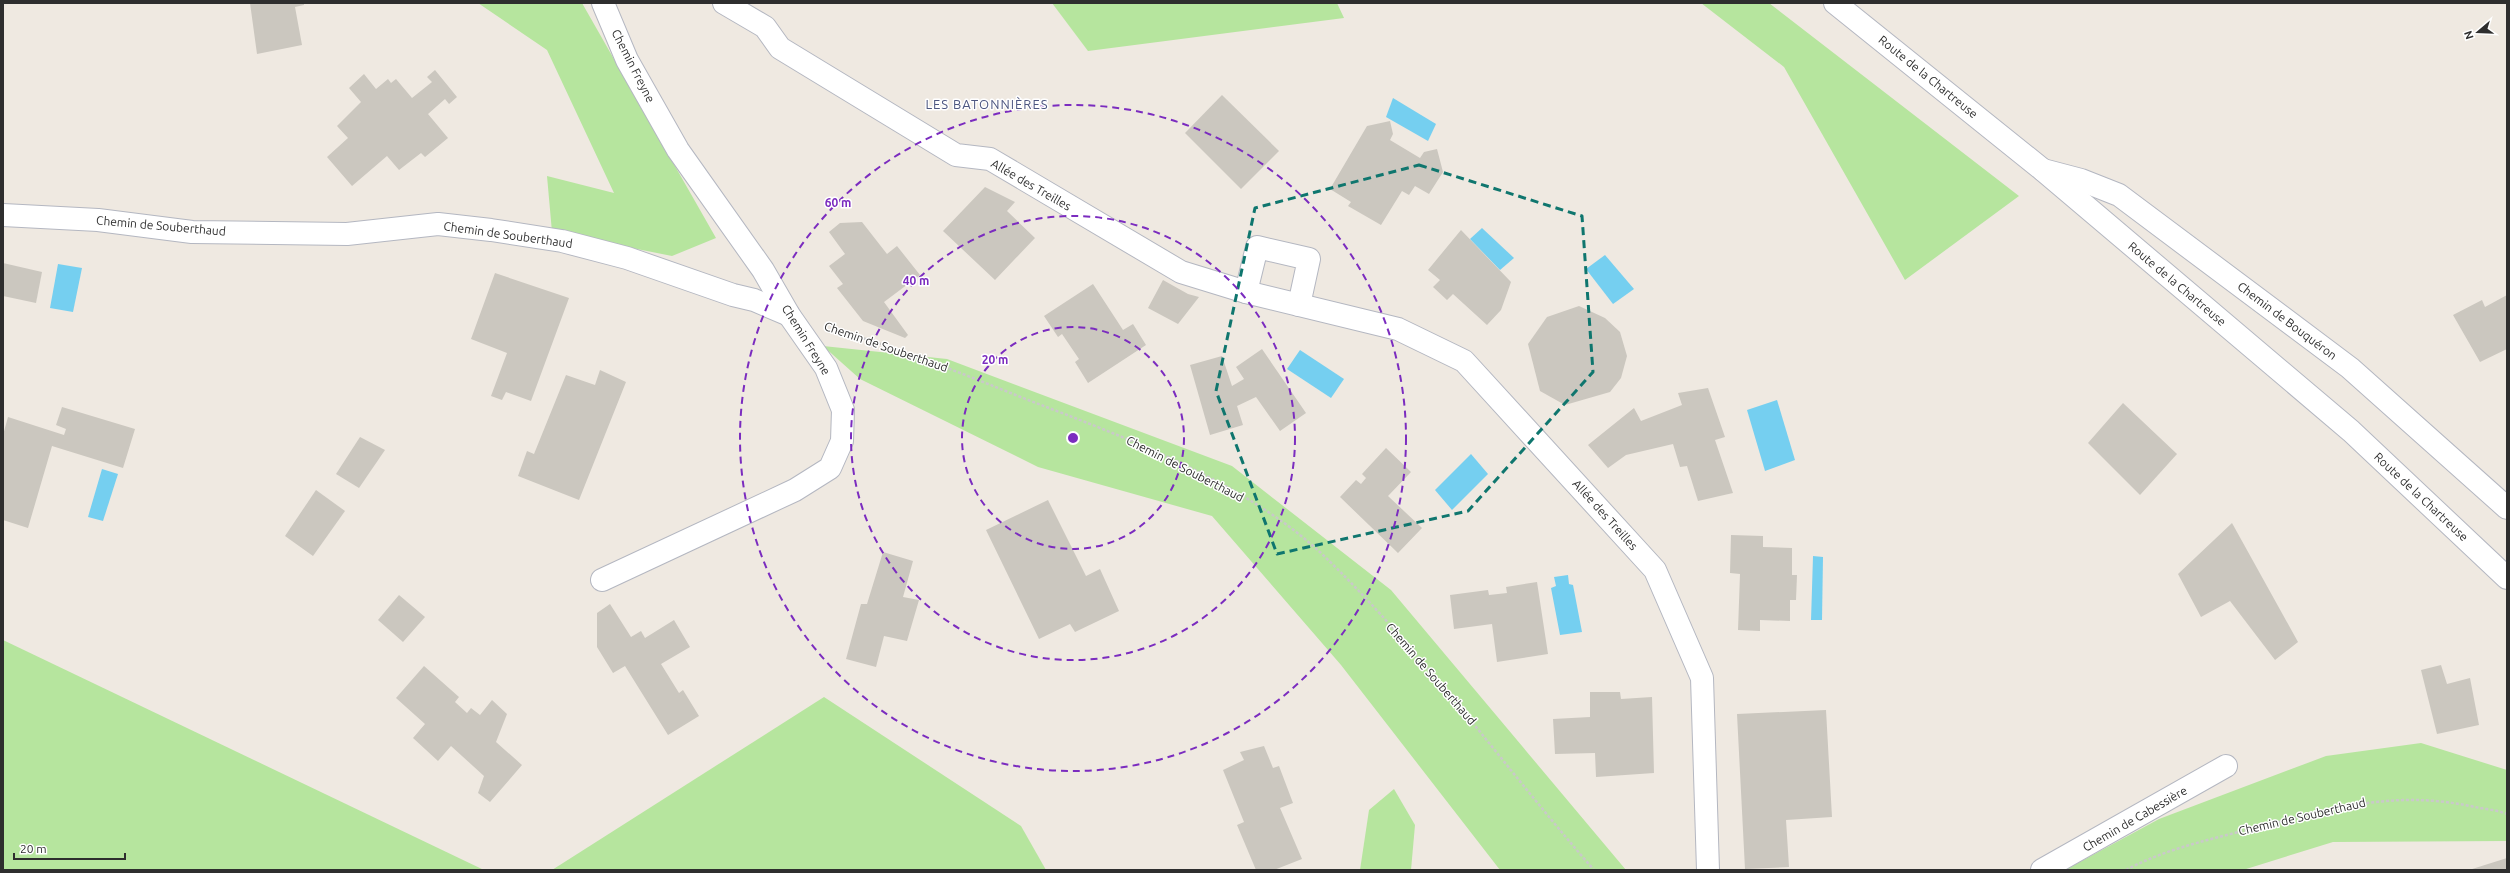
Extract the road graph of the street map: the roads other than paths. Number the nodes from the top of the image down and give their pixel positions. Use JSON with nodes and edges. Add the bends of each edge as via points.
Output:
{"nodes":[{"id":1,"x":603,"y":3,"type":"edge"},
{"id":2,"x":724,"y":3,"type":"edge"},
{"id":3,"x":1835,"y":3,"type":"edge"},
{"id":4,"x":2043,"y":170,"type":"junction"},
{"id":5,"x":3,"y":215,"type":"edge"},
{"id":6,"x":1246,"y":292,"type":"junction"},
{"id":7,"x":1299,"y":305,"type":"junction"},
{"id":8,"x":789,"y":315,"type":"junction"},
{"id":9,"x":2507,"y":508,"type":"edge"},
{"id":10,"x":2507,"y":578,"type":"edge"},
{"id":11,"x":602,"y":580,"type":"dead end"},
{"id":12,"x":2226,"y":766,"type":"dead end"},
{"id":13,"x":1708,"y":870,"type":"edge"},
{"id":14,"x":2042,"y":870,"type":"edge"}],
"edges":[{"from":1,"to":8,"type":"street","name":"Chemin Freyne","via":[[627,60],[678,150],[763,270]]},
{"from":2,"to":6,"type":"street","name":"Allée des Treilles","via":[[764,27],[780,48],[956,155],[990,159],[1181,272]]},
{"from":3,"to":4,"type":"street","name":"Route de la Chartreuse"},
{"from":4,"to":9,"type":"street","name":"Chemin de Bouquéron","via":[[2081,180],[2119,195],[2350,368]]},
{"from":4,"to":10,"type":"street","name":"Route de la Chartreuse","via":[[2351,431]]},
{"from":5,"to":8,"type":"street","name":"Chemin de Souberthaud","via":[[98,220],[192,232],[347,234],[438,224],[491,230],[562,241],[627,258],[704,286],[754,300]]},
{"from":6,"to":7,"type":"street","name":"Allée des Treilles"},
{"from":6,"to":7,"type":"street","via":[[1257,247],[1309,259]]},
{"from":7,"to":13,"type":"street","name":"Allée des Treilles","via":[[1398,329],[1464,361],[1655,570],[1702,678]]},
{"from":8,"to":11,"type":"street","name":"Chemin Freyne","via":[[826,368],[843,410],[842,442],[830,468],[795,490]]},
{"from":12,"to":14,"type":"street","name":"Chemin de Cabessière"}]}
